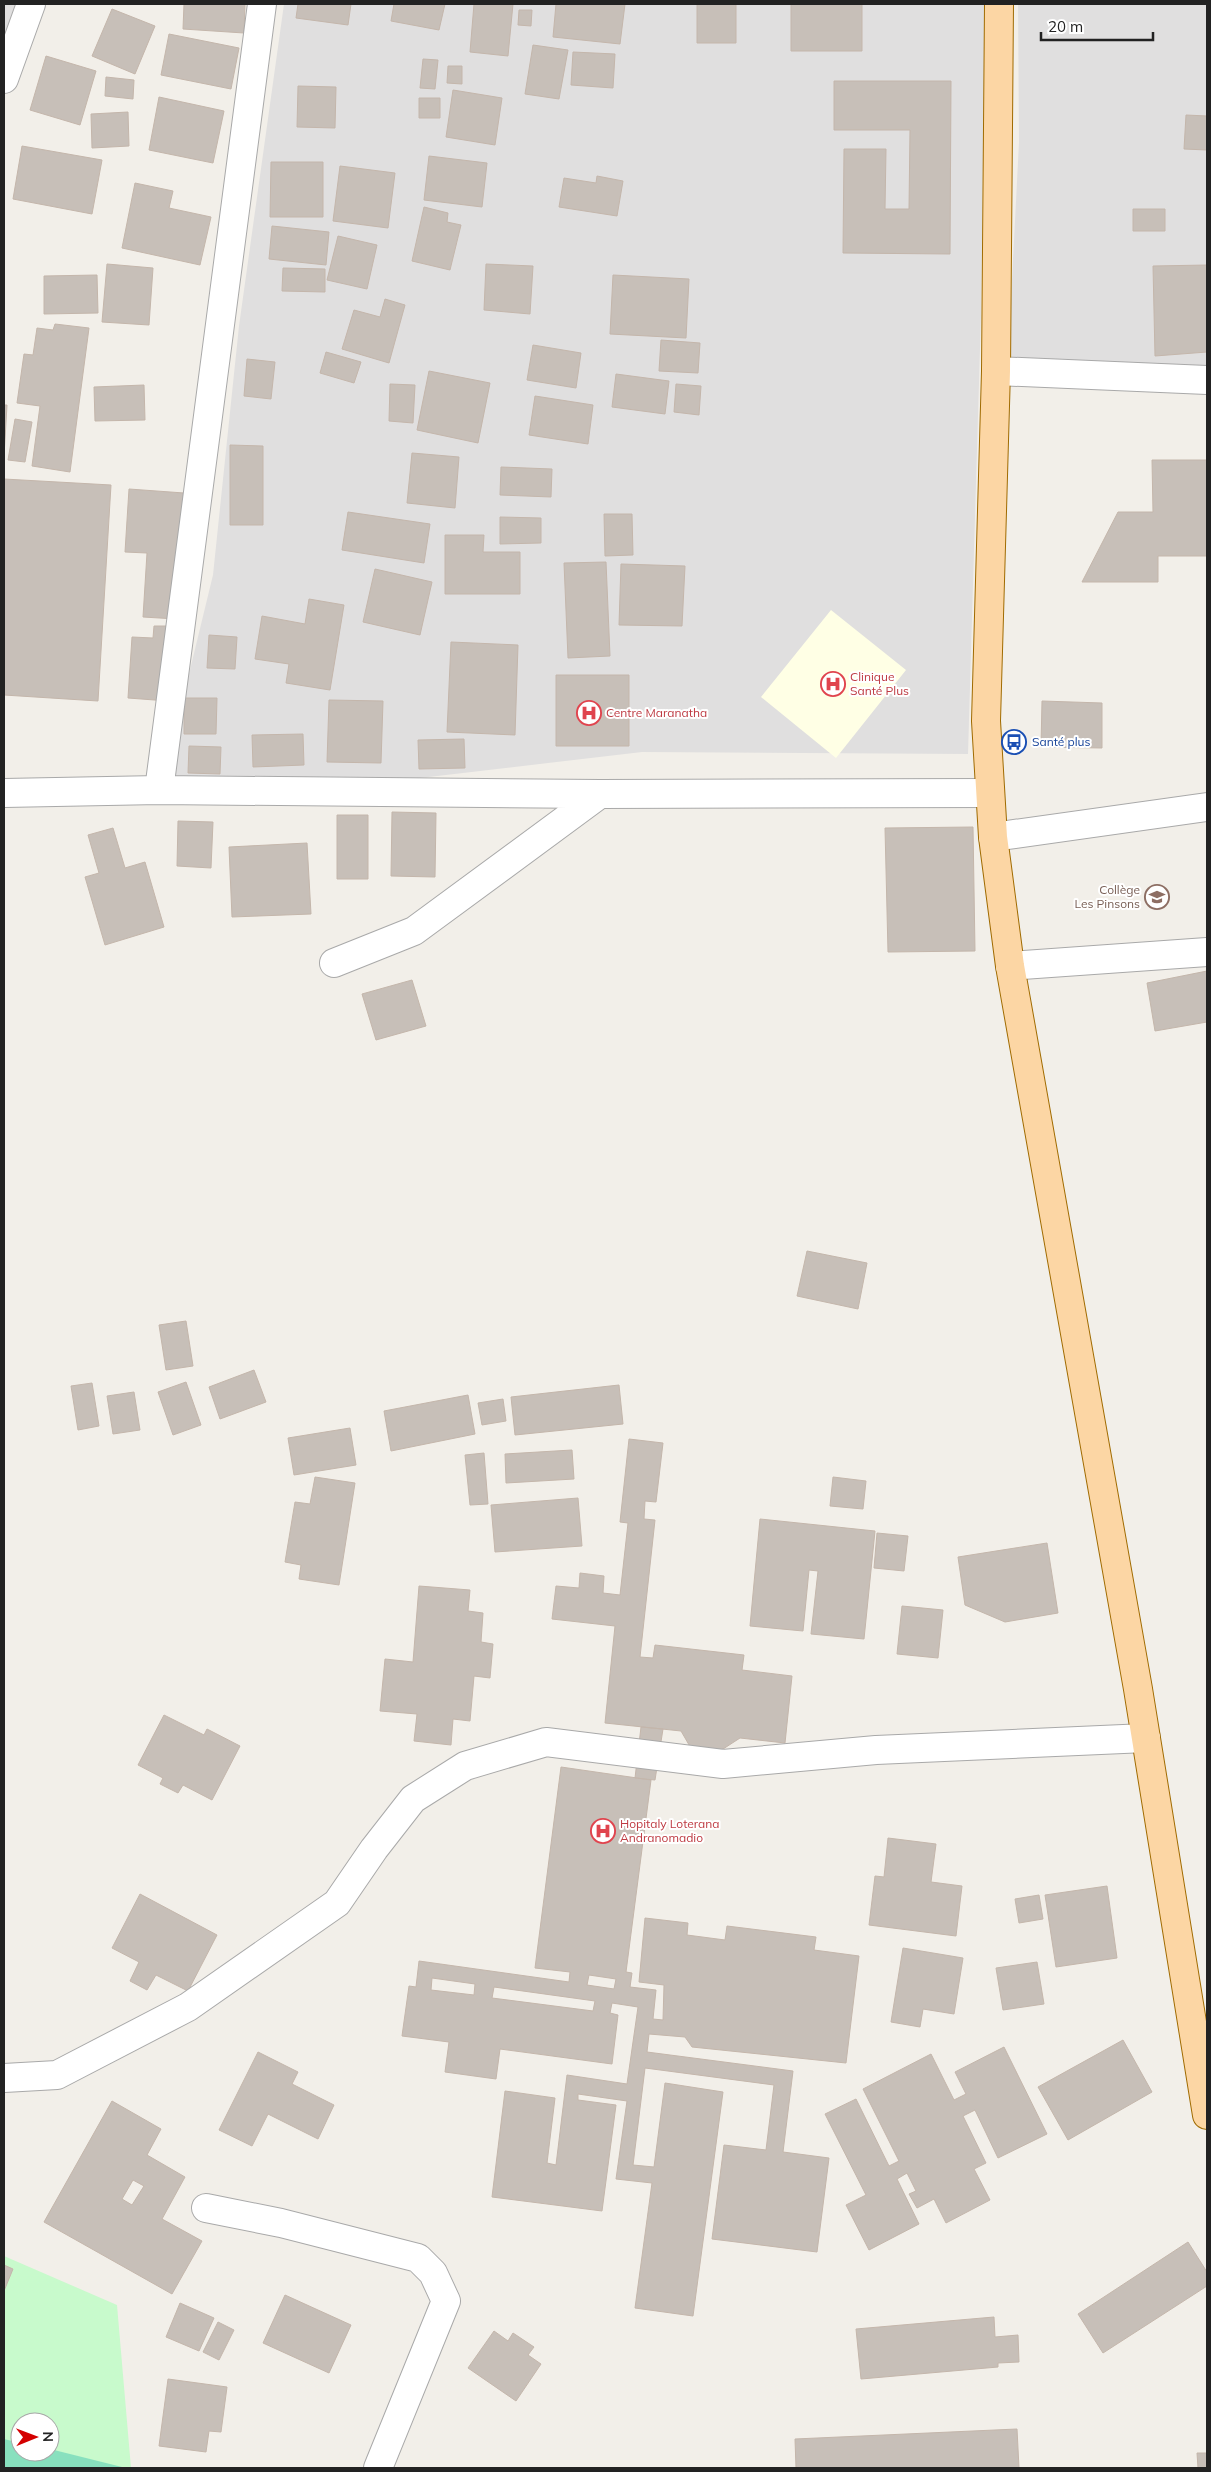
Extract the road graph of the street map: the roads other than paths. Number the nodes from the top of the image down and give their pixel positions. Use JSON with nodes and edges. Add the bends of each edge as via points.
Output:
{"nodes":[{"id":1,"x":31,"y":4,"type":"edge"},
{"id":2,"x":262,"y":4,"type":"edge"},
{"id":3,"x":999,"y":4,"type":"edge"},
{"id":4,"x":4,"y":80,"type":"edge"},
{"id":5,"x":996,"y":371,"type":"junction"},
{"id":6,"x":1207,"y":380,"type":"edge"},
{"id":7,"x":158,"y":790,"type":"junction"},
{"id":8,"x":4,"y":793,"type":"edge"},
{"id":9,"x":990,"y":793,"type":"junction"},
{"id":10,"x":600,"y":794,"type":"junction"},
{"id":11,"x":1207,"y":807,"type":"edge"},
{"id":12,"x":993,"y":838,"type":"junction"},
{"id":13,"x":1207,"y":952,"type":"edge"},
{"id":14,"x":334,"y":962,"type":"dead end"},
{"id":15,"x":1010,"y":966,"type":"junction"},
{"id":16,"x":1146,"y":1738,"type":"junction"},
{"id":17,"x":4,"y":2078,"type":"edge"},
{"id":18,"x":1207,"y":2115,"type":"edge"},
{"id":19,"x":206,"y":2208,"type":"dead end"},
{"id":20,"x":378,"y":2468,"type":"edge"}],
"edges":[{"from":1,"to":4,"type":"street"},
{"from":2,"to":7,"type":"street"},
{"from":3,"to":5,"type":"main road"},
{"from":5,"to":6,"type":"street"},
{"from":5,"to":9,"type":"main road","via":[[986,721]]},
{"from":7,"to":8,"type":"street"},
{"from":7,"to":10,"type":"street"},
{"from":9,"to":10,"type":"street"},
{"from":9,"to":12,"type":"main road"},
{"from":10,"to":14,"type":"street","via":[[414,931]]},
{"from":11,"to":12,"type":"street"},
{"from":12,"to":15,"type":"main road"},
{"from":13,"to":15,"type":"street"},
{"from":15,"to":16,"type":"main road"},
{"from":16,"to":17,"type":"street","via":[[876,1750],[724,1764],[546,1742],[465,1766],[413,1799],[336,1903],[188,2007],[57,2075]]},
{"from":16,"to":18,"type":"main road"},
{"from":19,"to":20,"type":"street","via":[[281,2223],[418,2258],[433,2273],[446,2301]]}]}
